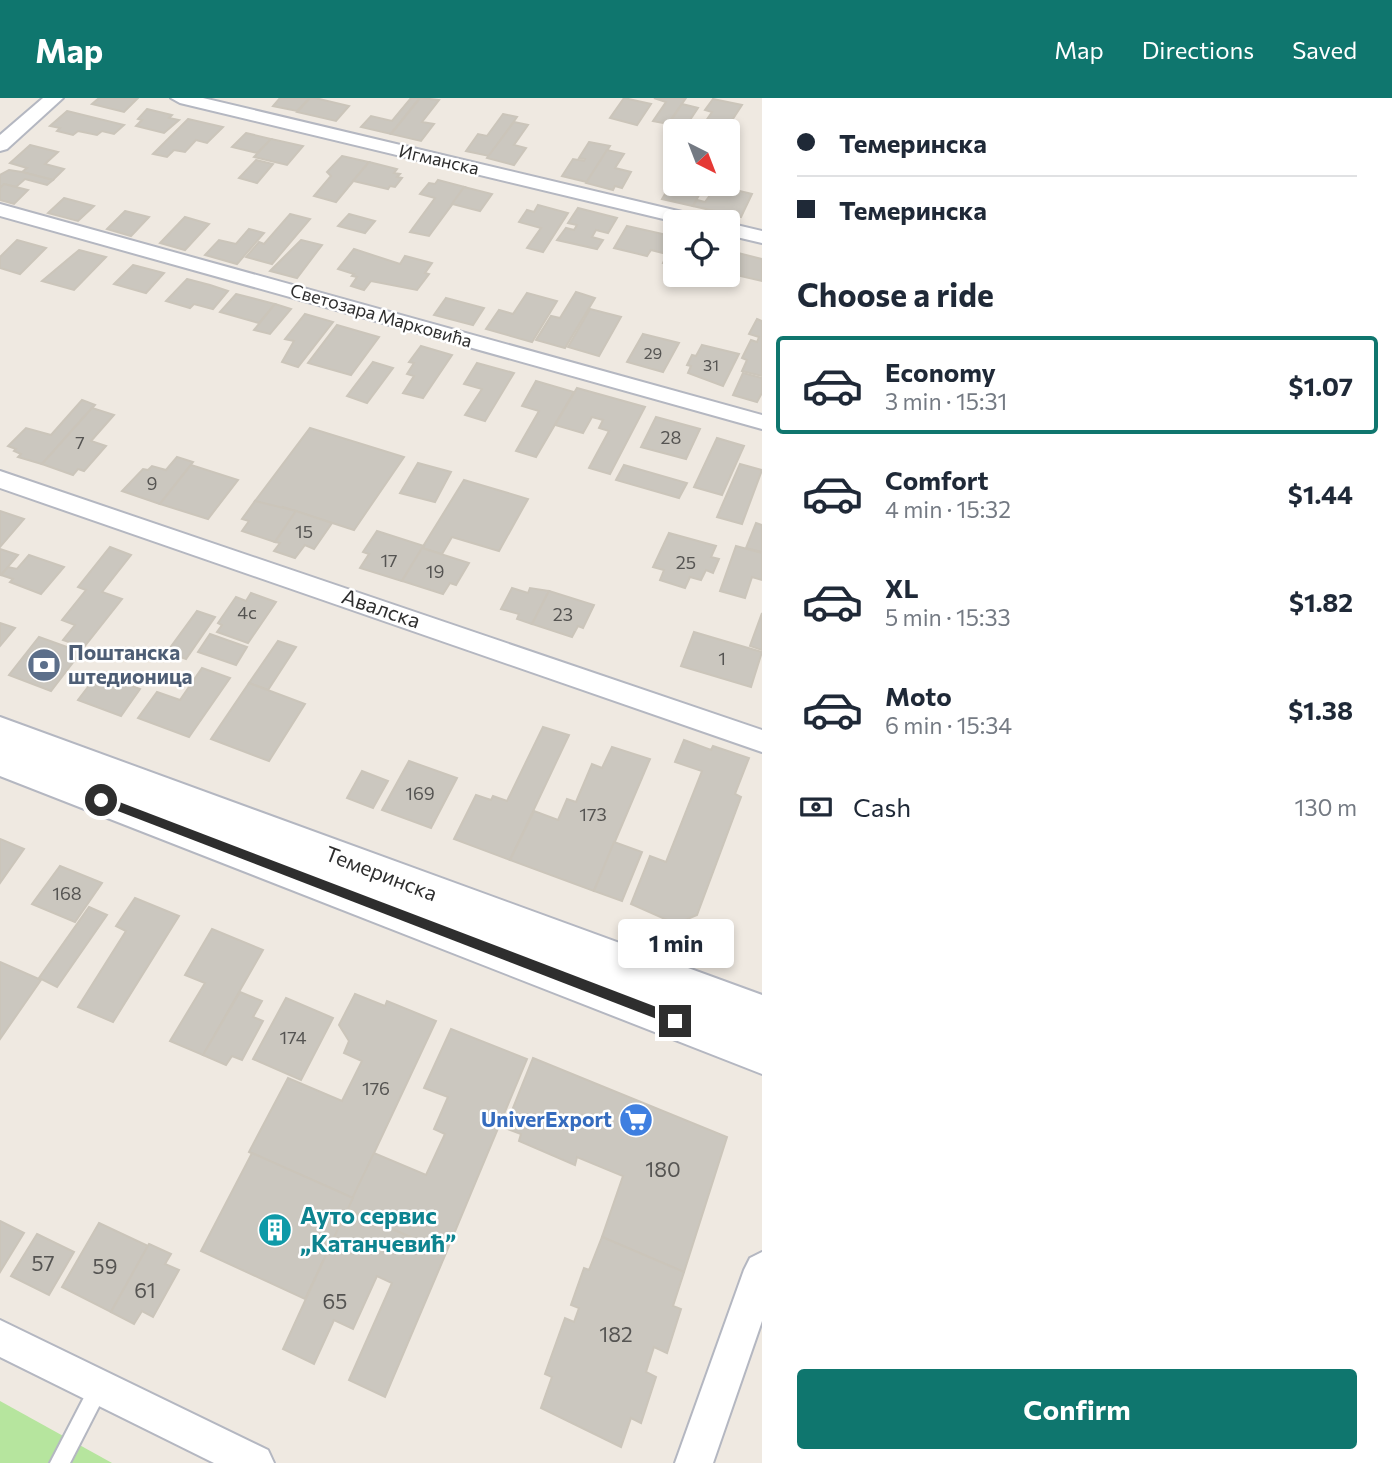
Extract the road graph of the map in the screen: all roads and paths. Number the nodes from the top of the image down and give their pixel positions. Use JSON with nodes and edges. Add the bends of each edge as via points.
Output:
{"nodes":[{"id":1,"x":54,"y":98,"type":"edge"},
{"id":2,"x":180,"y":98,"type":"edge"},
{"id":3,"x":0,"y":145,"type":"edge"},
{"id":4,"x":0,"y":209,"type":"edge"},
{"id":5,"x":663,"y":213,"type":"edge"},
{"id":6,"x":740,"y":232,"type":"edge"},
{"id":7,"x":762,"y":237,"type":"edge"},
{"id":8,"x":762,"y":422,"type":"edge"},
{"id":9,"x":0,"y":479,"type":"edge"},
{"id":10,"x":0,"y":732,"type":"edge"},
{"id":11,"x":762,"y":741,"type":"edge"},
{"id":12,"x":0,"y":760,"type":"edge"},
{"id":13,"x":762,"y":1015,"type":"edge"},
{"id":14,"x":762,"y":1054,"type":"edge"},
{"id":15,"x":762,"y":1270,"type":"edge"},
{"id":16,"x":0,"y":1338,"type":"edge"},
{"id":17,"x":100,"y":1387,"type":"junction"},
{"id":18,"x":60,"y":1463,"type":"edge"},
{"id":19,"x":256,"y":1463,"type":"edge"},
{"id":20,"x":694,"y":1463,"type":"edge"}],
"edges":[{"from":1,"to":3,"type":"street"},
{"from":2,"to":5,"type":"street","name":"Игманска"},
{"from":4,"to":8,"type":"street","name":"Светозара Марковића"},
{"from":6,"to":7,"type":"street"},
{"from":9,"to":11,"type":"street","name":"Авалска"},
{"from":10,"to":13,"type":"main road","name":"Темеринска"},
{"from":12,"to":14,"type":"main road","name":"Темеринска"},
{"from":15,"to":20,"type":"street"},
{"from":16,"to":17,"type":"street"},
{"from":17,"to":18,"type":"lane"},
{"from":17,"to":19,"type":"street"}]}
